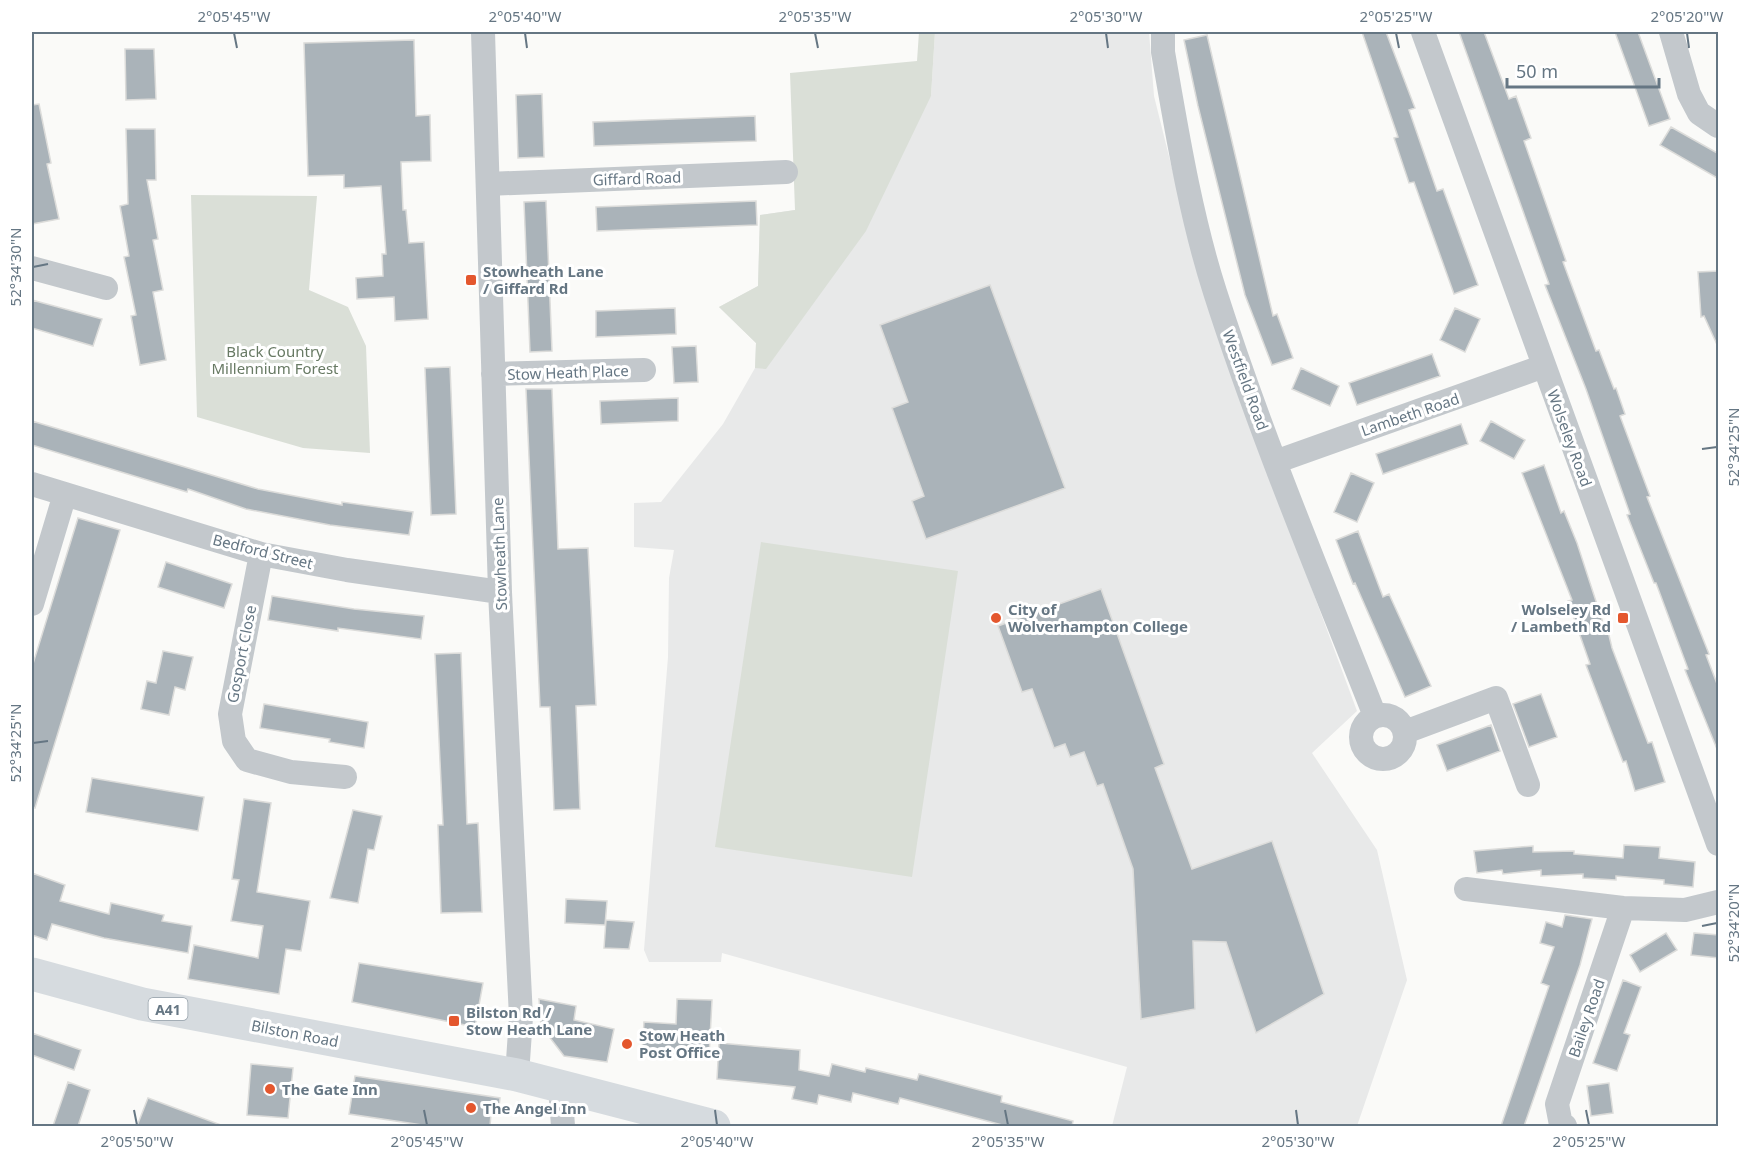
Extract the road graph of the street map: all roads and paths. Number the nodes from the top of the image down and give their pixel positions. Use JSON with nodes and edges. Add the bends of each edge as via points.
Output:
{"nodes":[{"id":1,"x":483,"y":32,"type":"edge"},
{"id":2,"x":1163,"y":32,"type":"edge"},
{"id":3,"x":1423,"y":32,"type":"edge"},
{"id":4,"x":1671,"y":32,"type":"edge"},
{"id":5,"x":1719,"y":126,"type":"edge"},
{"id":6,"x":786,"y":172,"type":"dead end"},
{"id":7,"x":488,"y":184,"type":"junction"},
{"id":8,"x":32,"y":268,"type":"edge"},
{"id":9,"x":106,"y":288,"type":"dead end"},
{"id":10,"x":1545,"y":366,"type":"junction"},
{"id":11,"x":644,"y":370,"type":"dead end"},
{"id":12,"x":493,"y":374,"type":"junction"},
{"id":13,"x":1275,"y":462,"type":"junction"},
{"id":14,"x":32,"y":484,"type":"edge"},
{"id":15,"x":65,"y":494,"type":"junction"},
{"id":16,"x":261,"y":554,"type":"junction"},
{"id":17,"x":500,"y":592,"type":"junction"},
{"id":18,"x":32,"y":604,"type":"edge"},
{"id":19,"x":1375,"y":716,"type":"junction"},
{"id":20,"x":1405,"y":732,"type":"junction"},
{"id":21,"x":345,"y":777,"type":"dead end"},
{"id":22,"x":1528,"y":785,"type":"dead end"},
{"id":23,"x":1719,"y":844,"type":"edge"},
{"id":24,"x":1466,"y":889,"type":"dead end"},
{"id":25,"x":1719,"y":902,"type":"edge"},
{"id":26,"x":1623,"y":908,"type":"junction"},
{"id":27,"x":32,"y":974,"type":"edge"},
{"id":28,"x":517,"y":1075,"type":"junction"},
{"id":29,"x":560,"y":1086,"type":"junction"},
{"id":30,"x":563,"y":1126,"type":"edge"},
{"id":31,"x":714,"y":1126,"type":"edge"},
{"id":32,"x":1565,"y":1126,"type":"edge"}],
"edges":[{"from":1,"to":7,"type":"street","name":"Stowheath Lane"},
{"from":2,"to":13,"type":"street","name":"Westfield Road","via":[[1163,52],[1195,220],[1215,291]]},
{"from":3,"to":10,"type":"street","name":"Wolseley Road"},
{"from":4,"to":5,"type":"street","via":[[1689,94],[1699,113]]},
{"from":6,"to":7,"type":"street","name":"Giffard Road"},
{"from":7,"to":12,"type":"street","name":"Stowheath Lane"},
{"from":8,"to":9,"type":"street"},
{"from":10,"to":13,"type":"street","name":"Lambeth Road"},
{"from":10,"to":23,"type":"street","name":"Wolseley Road"},
{"from":11,"to":12,"type":"street","name":"Stow Heath Place"},
{"from":12,"to":17,"type":"street","name":"Stowheath Lane"},
{"from":13,"to":19,"type":"street","name":"Westfield Road"},
{"from":14,"to":15,"type":"street","name":"Bedford Street"},
{"from":15,"to":16,"type":"street","name":"Bedford Street"},
{"from":15,"to":18,"type":"street"},
{"from":16,"to":17,"type":"street","name":"Bedford Street"},
{"from":16,"to":21,"type":"street","name":"Gosport Close","via":[[230,714],[234,741],[247,760],[291,772]]},
{"from":17,"to":28,"type":"street","name":"Stowheath Lane","via":[[521,1017]]},
{"from":19,"to":20,"type":"street","via":[[1397,719]]},
{"from":19,"to":20,"type":"street","via":[[1364,726],[1361,740],[1373,757],[1394,756],[1404,746]]},
{"from":20,"to":22,"type":"street","via":[[1496,698]]},
{"from":24,"to":26,"type":"street"},
{"from":25,"to":26,"type":"street","via":[[1685,910]]},
{"from":26,"to":32,"type":"street","name":"Bailey Road","via":[[1557,1104],[1561,1125]]},
{"from":27,"to":28,"type":"highway","name":"Bilston Road","number":"A41","via":[[142,1004]]},
{"from":28,"to":29,"type":"highway","name":"Bilston Road","number":"A41"},
{"from":29,"to":30,"type":"street"},
{"from":29,"to":31,"type":"highway","number":"A41"}]}
